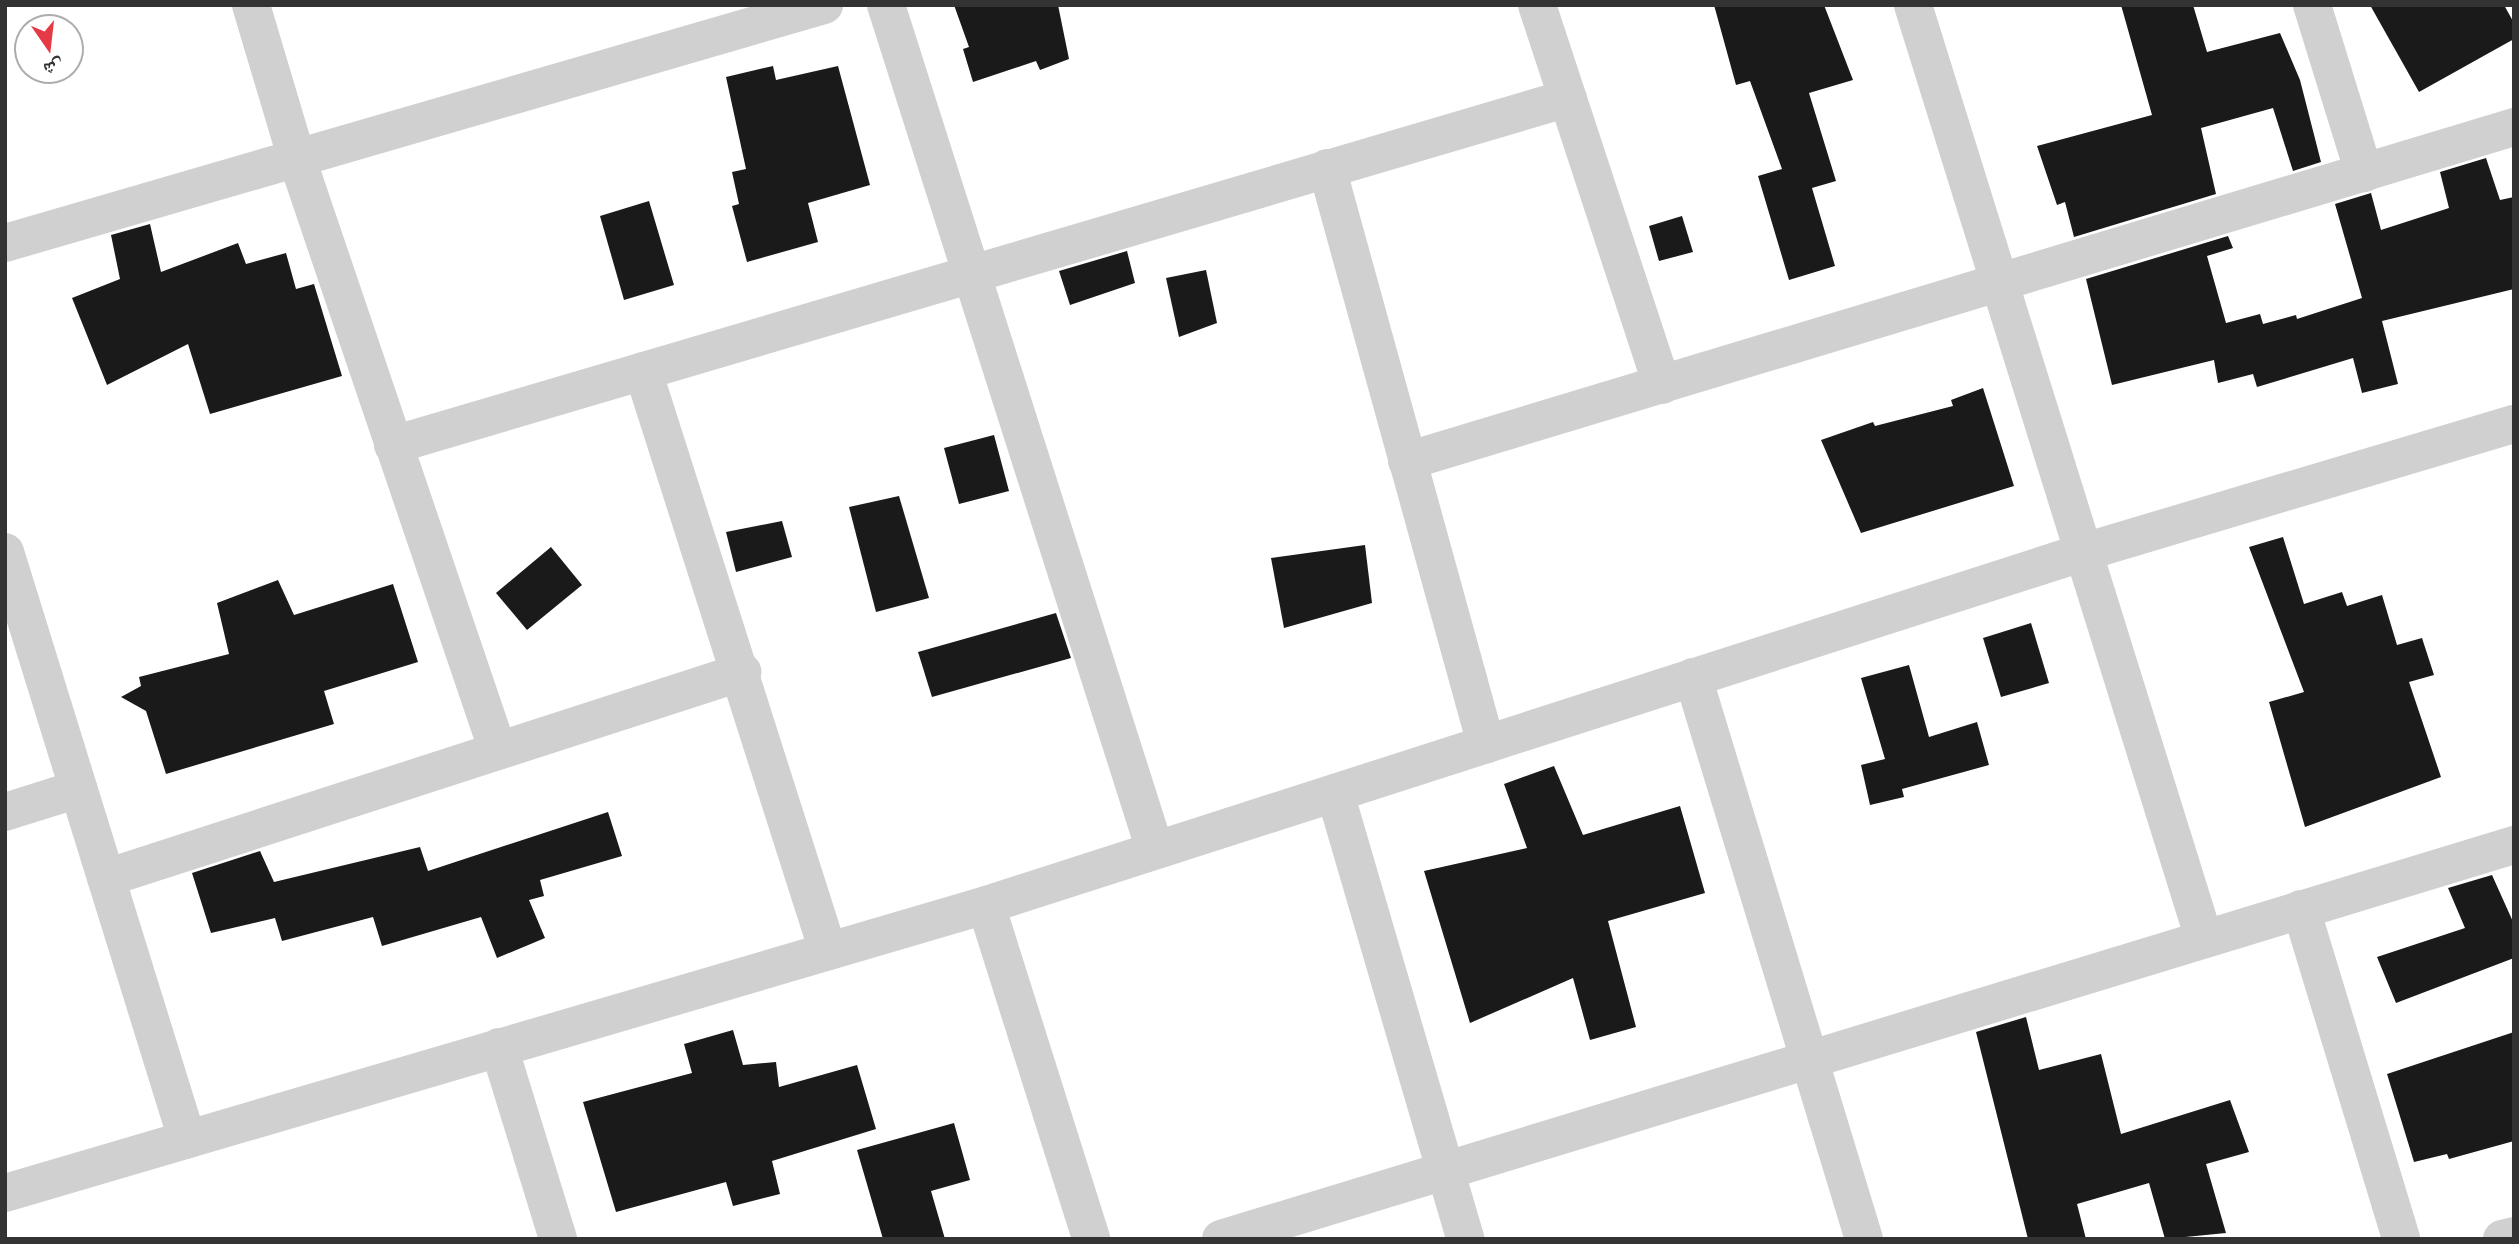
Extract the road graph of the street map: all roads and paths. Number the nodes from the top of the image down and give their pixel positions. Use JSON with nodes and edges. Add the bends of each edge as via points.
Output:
{"nodes":[{"id":1,"x":251,"y":5,"type":"edge"},
{"id":2,"x":824,"y":5,"type":"edge"},
{"id":3,"x":886,"y":5,"type":"edge"},
{"id":4,"x":1537,"y":5,"type":"edge"},
{"id":5,"x":1913,"y":5,"type":"edge"},
{"id":6,"x":2312,"y":5,"type":"edge"},
{"id":7,"x":1568,"y":97,"type":"junction"},
{"id":8,"x":2514,"y":127,"type":"edge"},
{"id":9,"x":296,"y":159,"type":"junction"},
{"id":10,"x":1327,"y":168,"type":"junction"},
{"id":11,"x":2364,"y":173,"type":"junction"},
{"id":12,"x":5,"y":243,"type":"edge"},
{"id":13,"x":971,"y":274,"type":"junction"},
{"id":14,"x":1997,"y":285,"type":"junction"},
{"id":15,"x":643,"y":371,"type":"junction"},
{"id":16,"x":1662,"y":385,"type":"junction"},
{"id":17,"x":2514,"y":424,"type":"edge"},
{"id":18,"x":393,"y":445,"type":"junction"},
{"id":19,"x":1407,"y":461,"type":"junction"},
{"id":20,"x":5,"y":552,"type":"edge"},
{"id":21,"x":2084,"y":552,"type":"junction"},
{"id":22,"x":742,"y":672,"type":"junction"},
{"id":23,"x":1693,"y":677,"type":"junction"},
{"id":24,"x":1486,"y":744,"type":"junction"},
{"id":25,"x":498,"y":751,"type":"junction"},
{"id":26,"x":78,"y":789,"type":"junction"},
{"id":27,"x":1335,"y":793,"type":"junction"},
{"id":28,"x":5,"y":812,"type":"edge"},
{"id":29,"x":2514,"y":845,"type":"edge"},
{"id":30,"x":1155,"y":850,"type":"junction"},
{"id":31,"x":106,"y":878,"type":"junction"},
{"id":32,"x":986,"y":905,"type":"junction"},
{"id":33,"x":2301,"y":909,"type":"junction"},
{"id":34,"x":2204,"y":939,"type":"junction"},
{"id":35,"x":828,"y":951,"type":"junction"},
{"id":36,"x":499,"y":1047,"type":"junction"},
{"id":37,"x":1811,"y":1060,"type":"junction"},
{"id":38,"x":187,"y":1139,"type":"junction"},
{"id":39,"x":1443,"y":1169,"type":"junction"},
{"id":40,"x":5,"y":1193,"type":"edge"},
{"id":41,"x":2514,"y":1236,"type":"edge"},
{"id":42,"x":558,"y":1239,"type":"edge"},
{"id":43,"x":1091,"y":1239,"type":"edge"},
{"id":44,"x":1221,"y":1239,"type":"edge"},
{"id":45,"x":1465,"y":1239,"type":"edge"},
{"id":46,"x":1864,"y":1239,"type":"edge"},
{"id":47,"x":2401,"y":1239,"type":"edge"},
{"id":48,"x":2502,"y":1239,"type":"edge"}],
"edges":[{"from":1,"to":9,"type":"street"},
{"from":2,"to":9,"type":"street"},
{"from":3,"to":13,"type":"street"},
{"from":4,"to":7,"type":"street"},
{"from":5,"to":14,"type":"street"},
{"from":6,"to":11,"type":"street"},
{"from":7,"to":10,"type":"street"},
{"from":7,"to":16,"type":"street"},
{"from":8,"to":11,"type":"street"},
{"from":9,"to":12,"type":"street"},
{"from":9,"to":18,"type":"street"},
{"from":10,"to":13,"type":"street"},
{"from":10,"to":19,"type":"street"},
{"from":11,"to":14,"type":"street"},
{"from":13,"to":15,"type":"street"},
{"from":13,"to":30,"type":"street"},
{"from":14,"to":16,"type":"street"},
{"from":14,"to":21,"type":"street"},
{"from":15,"to":18,"type":"street"},
{"from":15,"to":22,"type":"street"},
{"from":16,"to":19,"type":"street"},
{"from":17,"to":21,"type":"street"},
{"from":18,"to":25,"type":"street"},
{"from":19,"to":24,"type":"street"},
{"from":20,"to":26,"type":"street"},
{"from":21,"to":23,"type":"street"},
{"from":21,"to":34,"type":"street"},
{"from":22,"to":25,"type":"street"},
{"from":22,"to":35,"type":"street"},
{"from":23,"to":24,"type":"street"},
{"from":23,"to":37,"type":"street"},
{"from":24,"to":27,"type":"street"},
{"from":25,"to":31,"type":"street"},
{"from":26,"to":28,"type":"street"},
{"from":26,"to":31,"type":"street"},
{"from":27,"to":30,"type":"street"},
{"from":27,"to":39,"type":"street"},
{"from":29,"to":33,"type":"street"},
{"from":30,"to":32,"type":"street"},
{"from":31,"to":38,"type":"street"},
{"from":32,"to":35,"type":"street"},
{"from":32,"to":43,"type":"street"},
{"from":33,"to":34,"type":"street"},
{"from":33,"to":47,"type":"street"},
{"from":34,"to":37,"type":"street"},
{"from":35,"to":36,"type":"street"},
{"from":36,"to":38,"type":"street"},
{"from":36,"to":42,"type":"street"},
{"from":37,"to":39,"type":"street"},
{"from":37,"to":46,"type":"street"},
{"from":38,"to":40,"type":"street"},
{"from":39,"to":44,"type":"street"},
{"from":39,"to":45,"type":"street"},
{"from":41,"to":48,"type":"street"}]}
